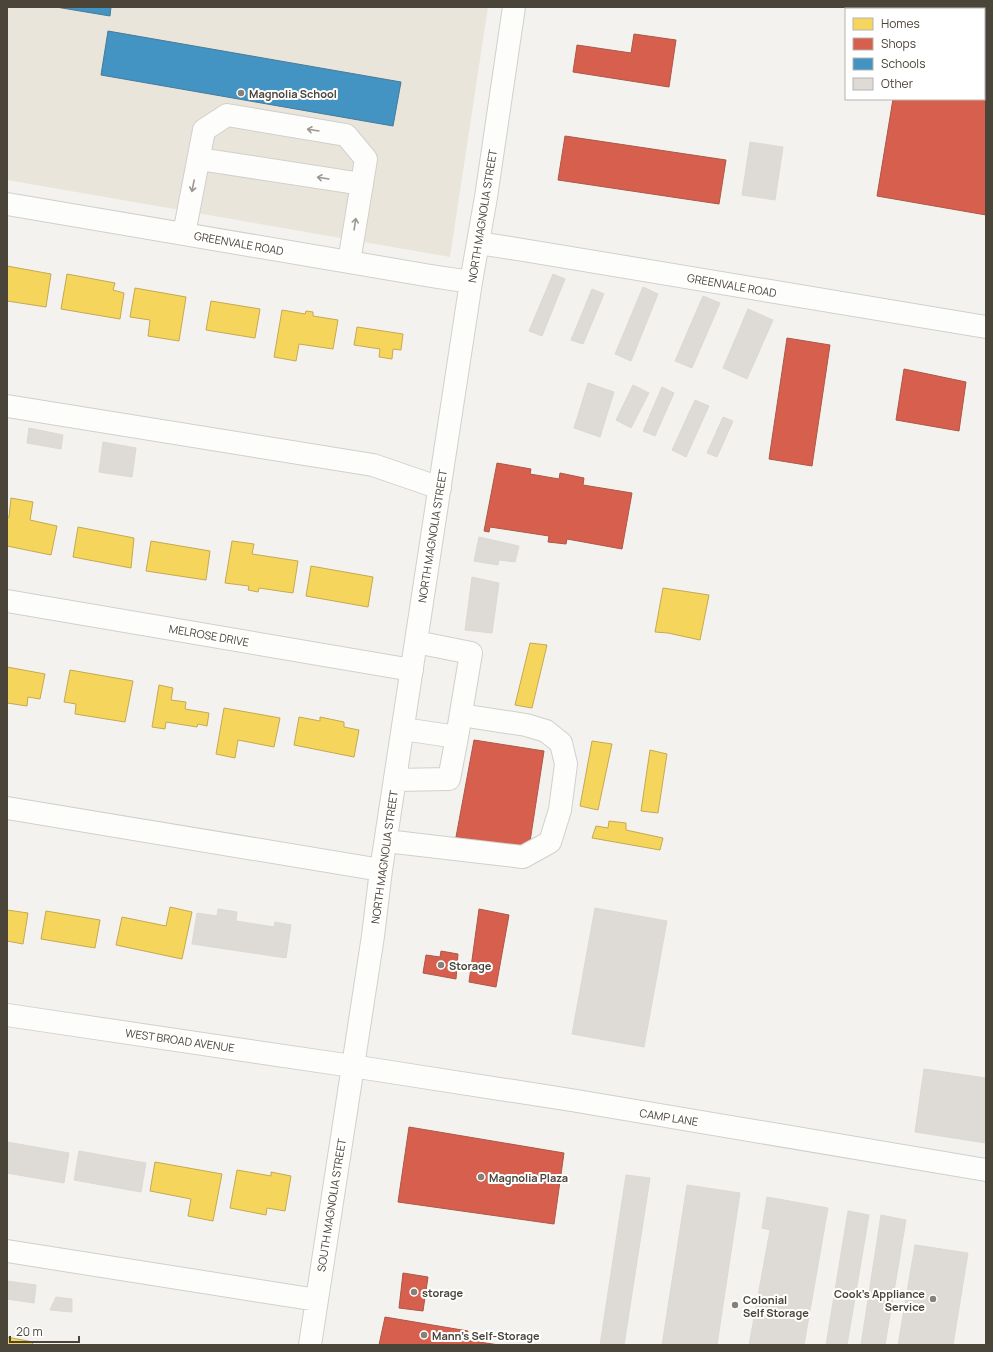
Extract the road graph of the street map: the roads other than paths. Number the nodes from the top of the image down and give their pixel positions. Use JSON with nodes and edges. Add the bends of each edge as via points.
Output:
{"nodes":[{"id":1,"x":514,"y":7,"type":"edge"},
{"id":2,"x":198,"y":159,"type":"junction"},
{"id":3,"x":362,"y":184,"type":"junction"},
{"id":4,"x":7,"y":204,"type":"edge"},
{"id":5,"x":184,"y":234,"type":"junction"},
{"id":6,"x":478,"y":243,"type":"junction"},
{"id":7,"x":349,"y":262,"type":"junction"},
{"id":8,"x":471,"y":282,"type":"junction"},
{"id":9,"x":986,"y":327,"type":"edge"},
{"id":10,"x":7,"y":406,"type":"edge"},
{"id":11,"x":440,"y":488,"type":"junction"},
{"id":12,"x":7,"y":601,"type":"edge"},
{"id":13,"x":416,"y":642,"type":"junction"},
{"id":14,"x":412,"y":670,"type":"junction"},
{"id":15,"x":461,"y":715,"type":"junction"},
{"id":16,"x":403,"y":729,"type":"junction"},
{"id":17,"x":457,"y":737,"type":"junction"},
{"id":18,"x":395,"y":780,"type":"junction"},
{"id":19,"x":7,"y":808,"type":"edge"},
{"id":20,"x":386,"y":840,"type":"junction"},
{"id":21,"x":381,"y":870,"type":"junction"},
{"id":22,"x":7,"y":1015,"type":"edge"},
{"id":23,"x":352,"y":1066,"type":"junction"},
{"id":24,"x":986,"y":1170,"type":"edge"},
{"id":25,"x":7,"y":1251,"type":"edge"},
{"id":26,"x":317,"y":1300,"type":"junction"},
{"id":27,"x":310,"y":1345,"type":"edge"}],
"edges":[{"from":1,"to":6,"type":"street","name":"NORTH MAGNOLIA STREET"},
{"from":3,"to":2,"type":"street","one_way":true},
{"from":3,"to":2,"type":"street","one_way":true,"via":[[366,159],[346,135],[227,115],[204,130]]},
{"from":2,"to":5,"type":"street","one_way":true},
{"from":7,"to":3,"type":"street","one_way":true},
{"from":4,"to":5,"type":"street","name":"GREENVALE ROAD"},
{"from":5,"to":7,"type":"street","name":"GREENVALE ROAD"},
{"from":6,"to":8,"type":"street","name":"NORTH MAGNOLIA STREET"},
{"from":6,"to":9,"type":"street","name":"GREENVALE ROAD"},
{"from":7,"to":8,"type":"street","name":"GREENVALE ROAD"},
{"from":8,"to":11,"type":"street","name":"NORTH MAGNOLIA STREET"},
{"from":10,"to":11,"type":"street","via":[[373,465]]},
{"from":11,"to":13,"type":"street","name":"NORTH MAGNOLIA STREET"},
{"from":12,"to":14,"type":"street","name":"MELROSE DRIVE"},
{"from":13,"to":14,"type":"street","name":"NORTH MAGNOLIA STREET"},
{"from":13,"to":15,"type":"street","via":[[471,653]]},
{"from":14,"to":16,"type":"street","name":"NORTH MAGNOLIA STREET"},
{"from":15,"to":17,"type":"street"},
{"from":15,"to":20,"type":"street","via":[[526,725],[546,731],[561,743],[566,764],[560,810],[550,842],[522,857]]},
{"from":16,"to":17,"type":"street"},
{"from":16,"to":18,"type":"street","name":"NORTH MAGNOLIA STREET"},
{"from":17,"to":18,"type":"street","via":[[449,779]]},
{"from":18,"to":20,"type":"street","name":"NORTH MAGNOLIA STREET"},
{"from":19,"to":21,"type":"street"},
{"from":20,"to":21,"type":"street","name":"NORTH MAGNOLIA STREET"},
{"from":21,"to":23,"type":"street","name":"NORTH MAGNOLIA STREET"},
{"from":22,"to":23,"type":"street","name":"WEST BROAD AVENUE"},
{"from":23,"to":24,"type":"street","name":"CAMP LANE"},
{"from":23,"to":26,"type":"street","name":"SOUTH MAGNOLIA STREET"},
{"from":25,"to":26,"type":"street"},
{"from":26,"to":27,"type":"street","name":"SOUTH MAGNOLIA STREET"}]}
